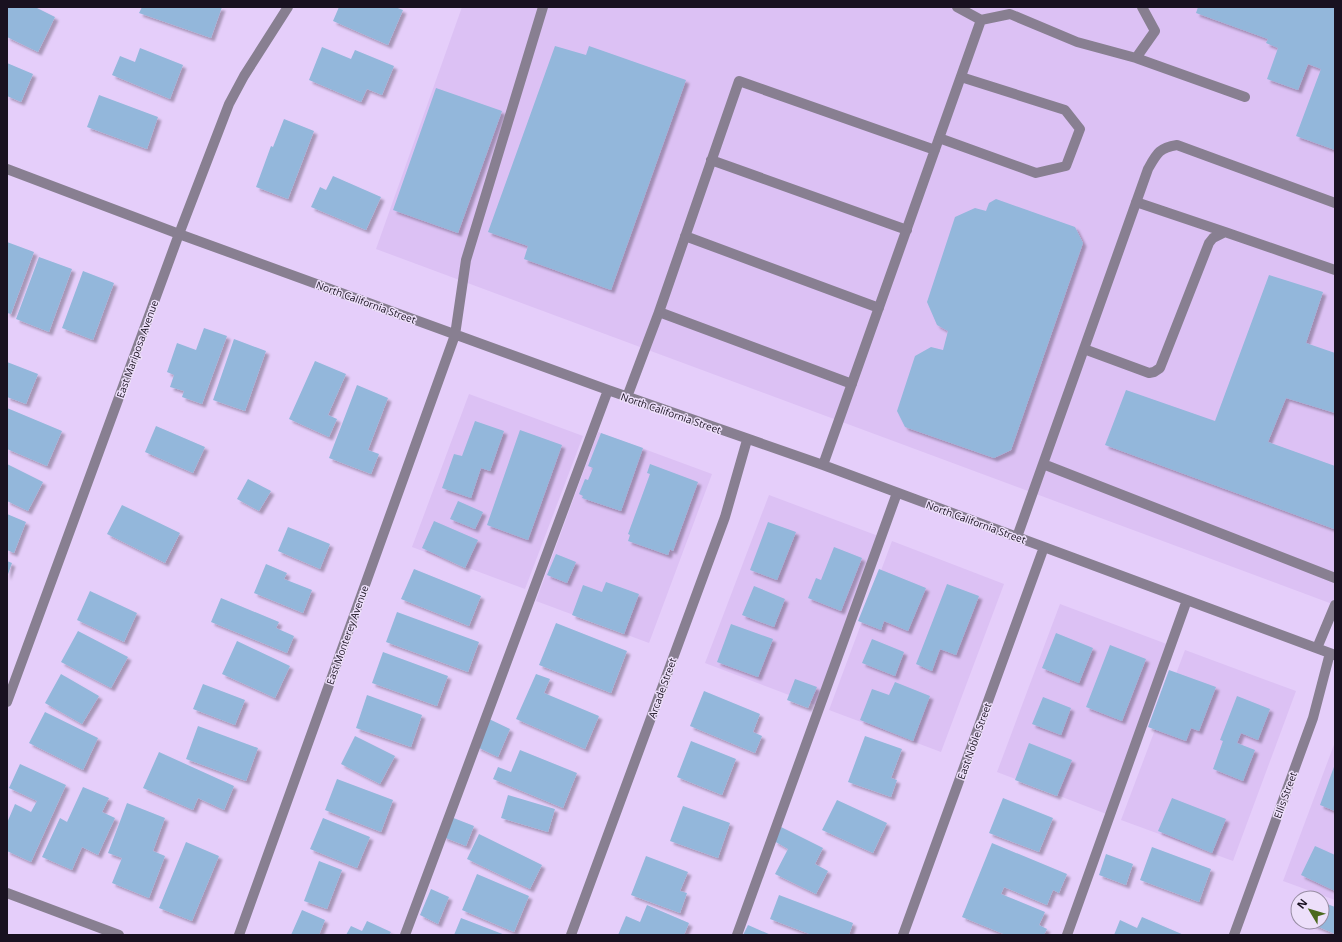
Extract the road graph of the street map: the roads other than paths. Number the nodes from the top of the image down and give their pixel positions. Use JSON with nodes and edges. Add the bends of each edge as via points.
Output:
{"nodes":[{"id":1,"x":288,"y":7,"type":"edge"},
{"id":2,"x":543,"y":7,"type":"edge"},
{"id":3,"x":957,"y":7,"type":"edge"},
{"id":4,"x":1142,"y":7,"type":"edge"},
{"id":5,"x":981,"y":20,"type":"junction"},
{"id":6,"x":1136,"y":58,"type":"junction"},
{"id":7,"x":961,"y":77,"type":"junction"},
{"id":8,"x":1245,"y":97,"type":"dead end"},
{"id":9,"x":939,"y":138,"type":"junction"},
{"id":10,"x":935,"y":150,"type":"junction"},
{"id":11,"x":712,"y":160,"type":"junction"},
{"id":12,"x":7,"y":169,"type":"edge"},
{"id":13,"x":1136,"y":202,"type":"junction"},
{"id":14,"x":1335,"y":203,"type":"edge"},
{"id":15,"x":907,"y":230,"type":"junction"},
{"id":16,"x":1225,"y":232,"type":"junction"},
{"id":17,"x":179,"y":234,"type":"junction"},
{"id":18,"x":685,"y":236,"type":"junction"},
{"id":19,"x":1335,"y":270,"type":"edge"},
{"id":20,"x":879,"y":308,"type":"junction"},
{"id":21,"x":659,"y":312,"type":"junction"},
{"id":22,"x":455,"y":335,"type":"junction"},
{"id":23,"x":1084,"y":349,"type":"junction"},
{"id":24,"x":852,"y":384,"type":"junction"},
{"id":25,"x":608,"y":390,"type":"junction"},
{"id":26,"x":627,"y":397,"type":"junction"},
{"id":27,"x":748,"y":440,"type":"junction"},
{"id":28,"x":1043,"y":464,"type":"junction"},
{"id":29,"x":823,"y":466,"type":"junction"},
{"id":30,"x":896,"y":492,"type":"junction"},
{"id":31,"x":1017,"y":537,"type":"junction"},
{"id":32,"x":1044,"y":547,"type":"junction"},
{"id":33,"x":1335,"y":578,"type":"edge"},
{"id":34,"x":1187,"y":600,"type":"junction"},
{"id":35,"x":1335,"y":605,"type":"edge"},
{"id":36,"x":1317,"y":648,"type":"junction"},
{"id":37,"x":1333,"y":654,"type":"edge"},
{"id":38,"x":7,"y":702,"type":"edge"},
{"id":39,"x":7,"y":894,"type":"edge"},
{"id":40,"x":119,"y":935,"type":"edge"},
{"id":41,"x":239,"y":935,"type":"edge"},
{"id":42,"x":405,"y":935,"type":"edge"},
{"id":43,"x":571,"y":935,"type":"edge"},
{"id":44,"x":737,"y":935,"type":"edge"},
{"id":45,"x":903,"y":935,"type":"edge"},
{"id":46,"x":1068,"y":935,"type":"edge"},
{"id":47,"x":1234,"y":935,"type":"edge"}],
"edges":[{"from":1,"to":17,"type":"street","name":"East Mariposa Avenue","via":[[229,104]]},
{"from":2,"to":22,"type":"street","name":"East Monterey Avenue","via":[[466,260]]},
{"from":3,"to":5,"type":"street"},
{"from":4,"to":6,"type":"street","via":[[1155,31]]},
{"from":5,"to":6,"type":"street","via":[[1010,14],[1077,42]]},
{"from":5,"to":7,"type":"street"},
{"from":6,"to":8,"type":"street"},
{"from":7,"to":9,"type":"street"},
{"from":7,"to":9,"type":"street","via":[[1065,110],[1080,129],[1066,166],[1036,173]]},
{"from":9,"to":10,"type":"street"},
{"from":10,"to":11,"type":"street","via":[[739,81]]},
{"from":10,"to":15,"type":"street"},
{"from":11,"to":15,"type":"street"},
{"from":11,"to":18,"type":"street"},
{"from":12,"to":17,"type":"street","name":"North California Street"},
{"from":13,"to":14,"type":"street","via":[[1157,153],[1166,147],[1177,145]]},
{"from":13,"to":16,"type":"street"},
{"from":13,"to":23,"type":"street"},
{"from":15,"to":20,"type":"street"},
{"from":16,"to":19,"type":"street"},
{"from":16,"to":23,"type":"street","via":[[1209,243],[1160,368],[1149,373]]},
{"from":17,"to":22,"type":"street","name":"North California Street"},
{"from":17,"to":38,"type":"street","name":"East Mariposa Avenue"},
{"from":18,"to":20,"type":"street"},
{"from":18,"to":21,"type":"street"},
{"from":20,"to":24,"type":"street"},
{"from":21,"to":24,"type":"street"},
{"from":21,"to":26,"type":"street"},
{"from":22,"to":25,"type":"street","name":"North California Street"},
{"from":22,"to":41,"type":"street","name":"East Monterey Avenue"},
{"from":23,"to":28,"type":"street"},
{"from":24,"to":29,"type":"street"},
{"from":25,"to":26,"type":"street","name":"North California Street"},
{"from":25,"to":42,"type":"street"},
{"from":26,"to":27,"type":"street","name":"North California Street"},
{"from":27,"to":29,"type":"street","name":"North California Street"},
{"from":27,"to":43,"type":"street","name":"Arcade Street","via":[[725,517]]},
{"from":28,"to":31,"type":"street"},
{"from":28,"to":33,"type":"street"},
{"from":29,"to":30,"type":"street","name":"North California Street"},
{"from":30,"to":31,"type":"street","name":"North California Street"},
{"from":30,"to":44,"type":"street"},
{"from":31,"to":32,"type":"street","name":"North California Street"},
{"from":32,"to":34,"type":"street","name":"North California Street"},
{"from":32,"to":45,"type":"street","name":"East Noble Street"},
{"from":34,"to":36,"type":"street","name":"North California Street"},
{"from":34,"to":46,"type":"street"},
{"from":35,"to":36,"type":"street"},
{"from":36,"to":37,"type":"street","name":"North California Street"},
{"from":37,"to":47,"type":"street","name":"Ellis Street","via":[[1313,718]]},
{"from":39,"to":40,"type":"street"}]}
